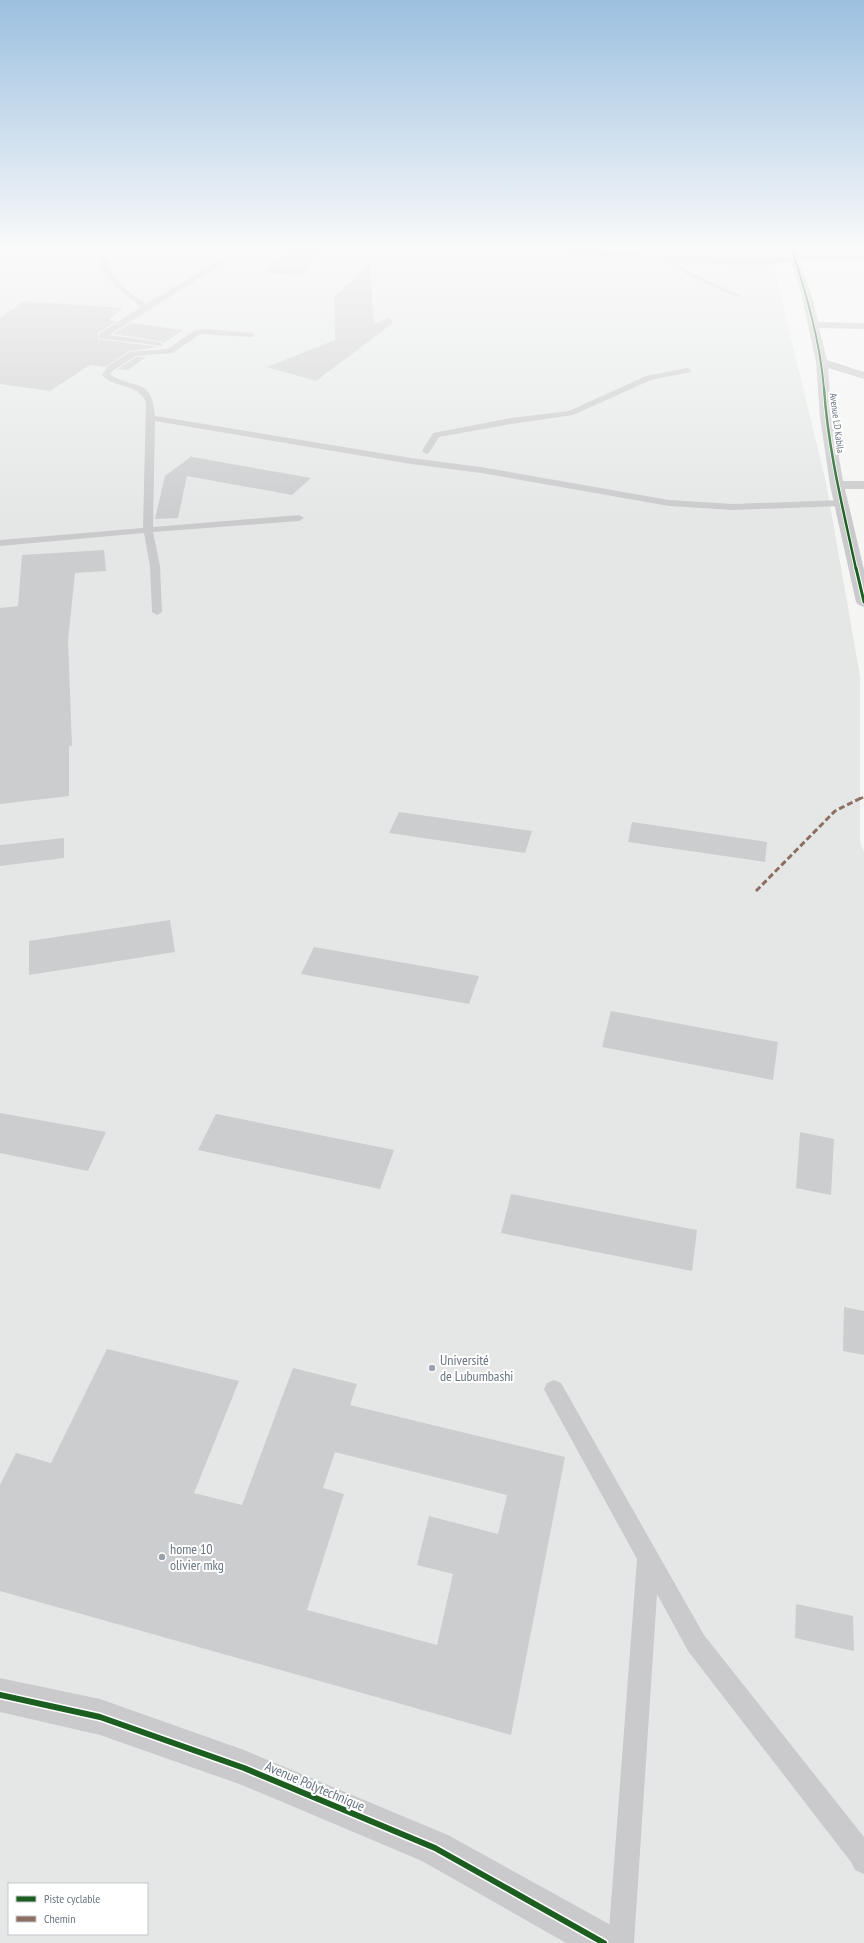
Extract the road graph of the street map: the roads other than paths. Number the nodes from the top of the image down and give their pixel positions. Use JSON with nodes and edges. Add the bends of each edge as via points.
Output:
{"nodes":[{"id":1,"x":114,"y":338,"type":"edge"},
{"id":2,"x":190,"y":338,"type":"edge"},
{"id":3,"x":817,"y":338,"type":"edge"},
{"id":4,"x":159,"y":344,"type":"dead end"},
{"id":5,"x":822,"y":362,"type":"junction"},
{"id":6,"x":686,"y":370,"type":"dead end"},
{"id":7,"x":864,"y":376,"type":"edge"},
{"id":8,"x":151,"y":418,"type":"junction"},
{"id":9,"x":426,"y":451,"type":"dead end"},
{"id":10,"x":837,"y":485,"type":"junction"},
{"id":11,"x":864,"y":485,"type":"edge"},
{"id":12,"x":841,"y":503,"type":"junction"},
{"id":13,"x":299,"y":518,"type":"dead end"},
{"id":14,"x":148,"y":530,"type":"junction"},
{"id":15,"x":0,"y":543,"type":"edge"},
{"id":16,"x":864,"y":602,"type":"edge"},
{"id":17,"x":157,"y":612,"type":"dead end"},
{"id":18,"x":554,"y":1389,"type":"dead end"},
{"id":19,"x":648,"y":1556,"type":"junction"},
{"id":20,"x":0,"y":1695,"type":"edge"},
{"id":21,"x":864,"y":1861,"type":"edge"},
{"id":22,"x":604,"y":1943,"type":"edge"},
{"id":23,"x":621,"y":1943,"type":"edge"}],
"edges":[{"from":1,"to":4,"type":"lane"},
{"from":2,"to":8,"type":"lane","via":[[170,351],[133,354],[111,368],[106,375],[112,380],[144,391],[151,406]]},
{"from":3,"to":5,"type":"street","name":"Avenue LD Kabila"},
{"from":5,"to":7,"type":"street"},
{"from":5,"to":10,"type":"street","name":"Avenue LD Kabila","via":[[826,417]]},
{"from":6,"to":9,"type":"lane","via":[[649,378],[570,412],[436,435]]},
{"from":8,"to":12,"type":"lane","via":[[411,461],[481,470],[669,503],[733,507]]},
{"from":8,"to":14,"type":"lane"},
{"from":10,"to":11,"type":"street"},
{"from":10,"to":12,"type":"street","name":"Avenue LD Kabila"},
{"from":12,"to":16,"type":"street","name":"Avenue LD Kabila"},
{"from":13,"to":14,"type":"lane"},
{"from":14,"to":15,"type":"lane"},
{"from":14,"to":17,"type":"lane","via":[[155,566]]},
{"from":18,"to":19,"type":"lane"},
{"from":19,"to":21,"type":"lane","via":[[696,1643]]},
{"from":19,"to":23,"type":"lane"},
{"from":20,"to":22,"type":"street","name":"Avenue Polytechnique","via":[[100,1717],[252,1772],[435,1848]]}]}
